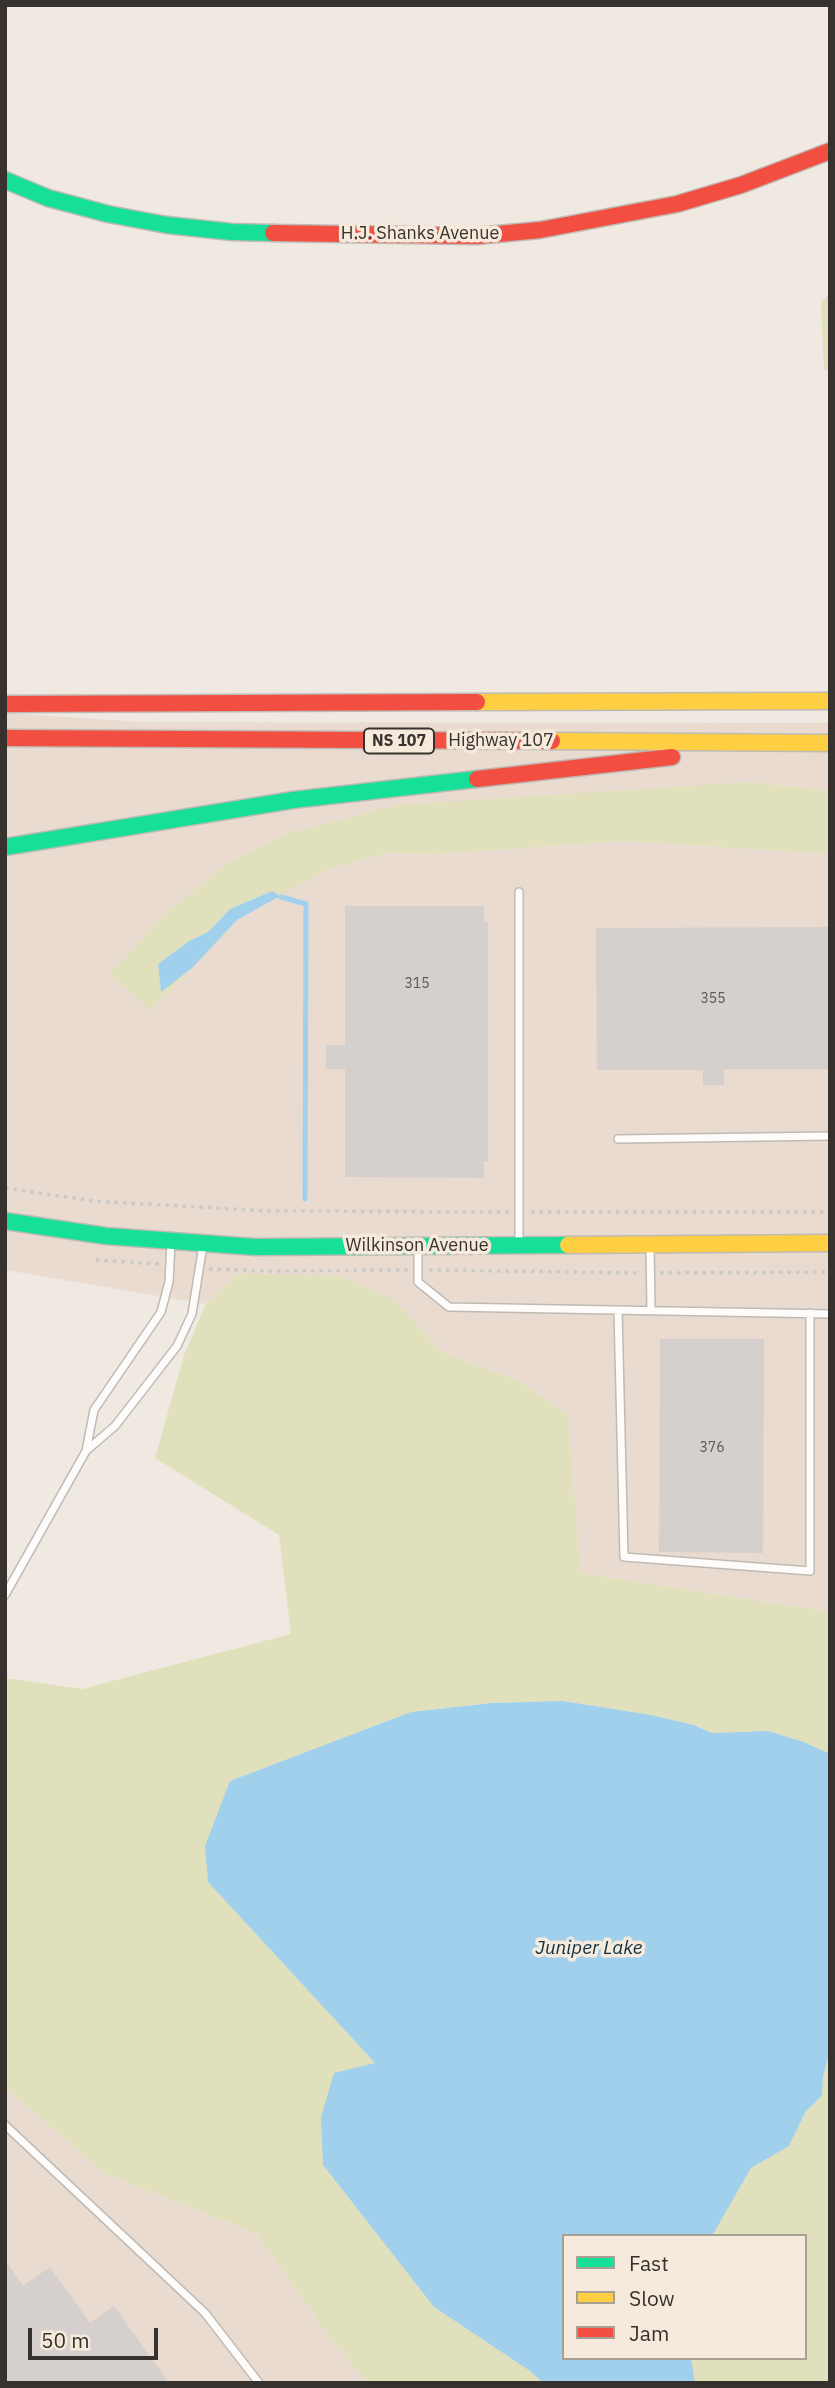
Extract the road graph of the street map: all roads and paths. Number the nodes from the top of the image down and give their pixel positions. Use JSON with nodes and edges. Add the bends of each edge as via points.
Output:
{"nodes":[{"id":1,"x":830,"y":151,"type":"edge"},
{"id":2,"x":5,"y":180,"type":"edge"},
{"id":3,"x":830,"y":701,"type":"edge"},
{"id":4,"x":5,"y":704,"type":"edge"},
{"id":5,"x":5,"y":738,"type":"edge"},
{"id":6,"x":792,"y":743,"type":"junction"},
{"id":7,"x":830,"y":743,"type":"edge"},
{"id":8,"x":5,"y":847,"type":"edge"},
{"id":9,"x":519,"y":892,"type":"dead end"},
{"id":10,"x":830,"y":1136,"type":"edge"},
{"id":11,"x":618,"y":1139,"type":"dead end"},
{"id":12,"x":5,"y":1188,"type":"edge"},
{"id":13,"x":519,"y":1212,"type":"junction"},
{"id":14,"x":830,"y":1212,"type":"edge"},
{"id":15,"x":5,"y":1221,"type":"edge"},
{"id":16,"x":172,"y":1241,"type":"junction"},
{"id":17,"x":830,"y":1243,"type":"edge"},
{"id":18,"x":203,"y":1244,"type":"junction"},
{"id":19,"x":418,"y":1245,"type":"junction"},
{"id":20,"x":519,"y":1245,"type":"junction"},
{"id":21,"x":650,"y":1245,"type":"junction"},
{"id":22,"x":96,"y":1260,"type":"dead end"},
{"id":23,"x":170,"y":1265,"type":"junction"},
{"id":24,"x":206,"y":1268,"type":"dead end"},
{"id":25,"x":418,"y":1270,"type":"junction"},
{"id":26,"x":830,"y":1272,"type":"edge"},
{"id":27,"x":651,"y":1273,"type":"junction"},
{"id":28,"x":618,"y":1310,"type":"junction"},
{"id":29,"x":651,"y":1310,"type":"junction"},
{"id":30,"x":810,"y":1313,"type":"junction"},
{"id":31,"x":830,"y":1314,"type":"edge"},
{"id":32,"x":86,"y":1451,"type":"junction"},
{"id":33,"x":5,"y":1595,"type":"edge"},
{"id":34,"x":5,"y":2125,"type":"edge"},
{"id":35,"x":259,"y":2383,"type":"edge"}],
"edges":[{"from":1,"to":2,"type":"main road","name":"H.J. Shanks Avenue","via":[[677,204],[540,230],[477,236],[232,232],[167,225],[108,215]]},
{"from":3,"to":4,"type":"main road"},
{"from":5,"to":6,"type":"main road","name":"Highway 107","number":"NS 107"},
{"from":6,"to":7,"type":"main road","name":"Highway 107","number":"NS 107"},
{"from":6,"to":8,"type":"main road","via":[[293,800]]},
{"from":9,"to":13,"type":"lane"},
{"from":10,"to":11,"type":"lane"},
{"from":12,"to":13,"type":"path","via":[[94,1201],[255,1210]]},
{"from":13,"to":14,"type":"path"},
{"from":13,"to":20,"type":"lane"},
{"from":15,"to":16,"type":"main road","name":"Wilkinson Avenue"},
{"from":16,"to":18,"type":"main road","name":"Wilkinson Avenue"},
{"from":16,"to":23,"type":"lane"},
{"from":17,"to":21,"type":"main road","name":"Wilkinson Avenue"},
{"from":18,"to":19,"type":"main road","name":"Wilkinson Avenue"},
{"from":18,"to":32,"type":"lane","via":[[192,1314],[177,1346],[116,1426]]},
{"from":19,"to":20,"type":"main road","name":"Wilkinson Avenue"},
{"from":19,"to":25,"type":"lane"},
{"from":20,"to":21,"type":"main road","name":"Wilkinson Avenue"},
{"from":21,"to":27,"type":"lane"},
{"from":22,"to":23,"type":"path"},
{"from":23,"to":32,"type":"lane","via":[[161,1312],[94,1409]]},
{"from":24,"to":25,"type":"path"},
{"from":25,"to":27,"type":"path"},
{"from":25,"to":28,"type":"lane","via":[[418,1282],[449,1307]]},
{"from":26,"to":27,"type":"path"},
{"from":27,"to":29,"type":"lane"},
{"from":28,"to":29,"type":"lane"},
{"from":28,"to":30,"type":"lane","via":[[624,1557],[810,1571]]},
{"from":29,"to":30,"type":"lane"},
{"from":30,"to":31,"type":"lane"},
{"from":32,"to":33,"type":"lane"},
{"from":34,"to":35,"type":"lane","via":[[205,2313]]}]}
